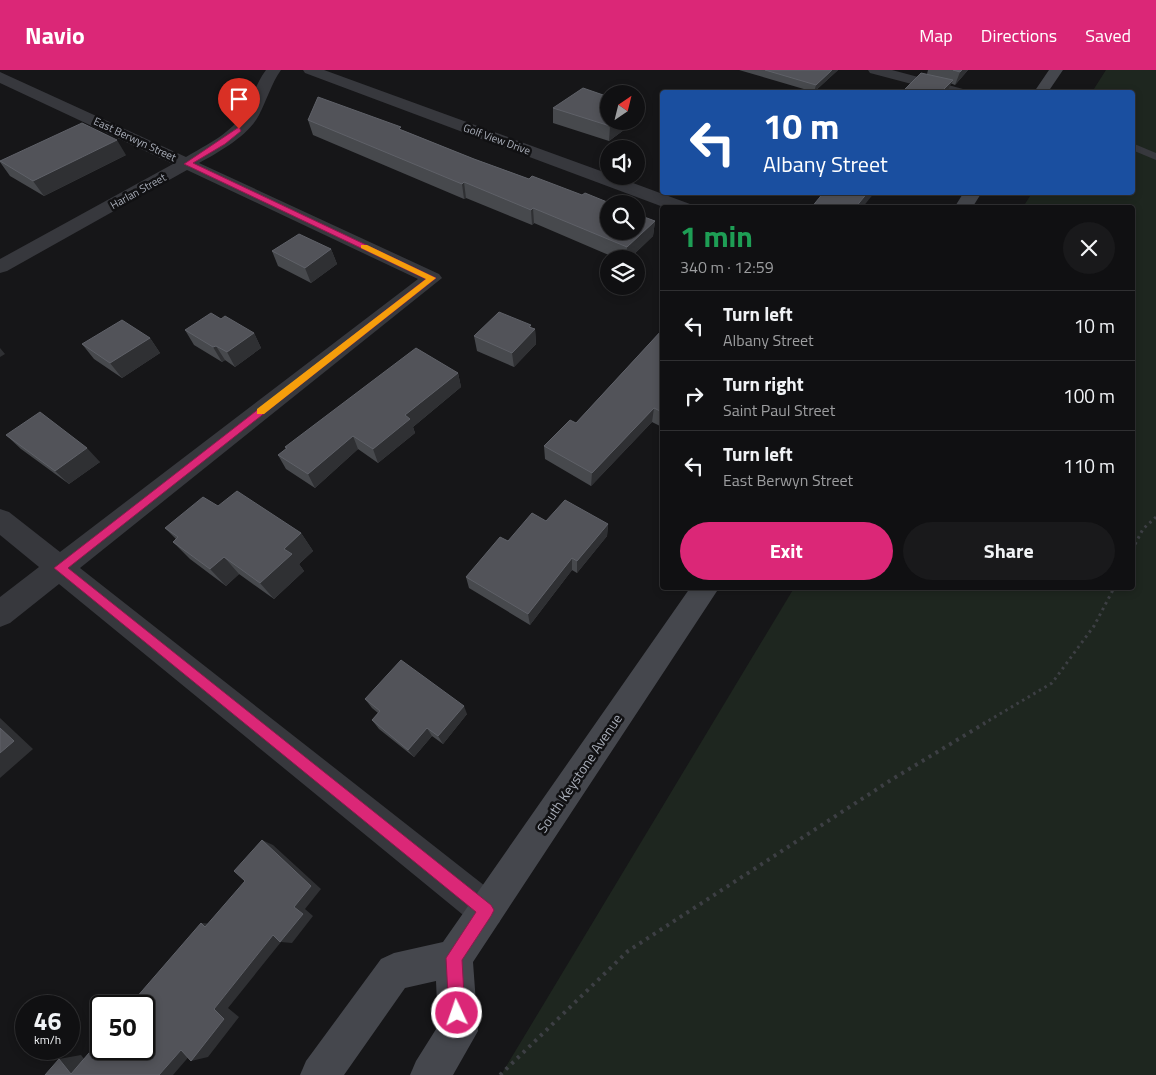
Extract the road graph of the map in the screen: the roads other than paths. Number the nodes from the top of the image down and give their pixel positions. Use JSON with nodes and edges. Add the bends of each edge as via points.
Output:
{"nodes":[{"id":1,"x":274,"y":70,"type":"edge"},
{"id":2,"x":310,"y":70,"type":"edge"},
{"id":3,"x":875,"y":70,"type":"edge"},
{"id":4,"x":1056,"y":70,"type":"edge"},
{"id":5,"x":0,"y":77,"type":"edge"},
{"id":6,"x":950,"y":90,"type":"edge"},
{"id":7,"x":1042,"y":90,"type":"edge"},
{"id":8,"x":1135,"y":147,"type":"edge"},
{"id":9,"x":1156,"y":157,"type":"edge"},
{"id":10,"x":188,"y":164,"type":"junction"},
{"id":11,"x":676,"y":205,"type":"edge"},
{"id":12,"x":0,"y":267,"type":"edge"},
{"id":13,"x":0,"y":520,"type":"edge"},
{"id":14,"x":60,"y":568,"type":"junction"},
{"id":15,"x":704,"y":590,"type":"edge"},
{"id":16,"x":0,"y":614,"type":"edge"},
{"id":17,"x":486,"y":910,"type":"junction"},
{"id":18,"x":454,"y":958,"type":"junction"},
{"id":19,"x":320,"y":1075,"type":"edge"},
{"id":20,"x":430,"y":1075,"type":"edge"}],
"edges":[{"from":1,"to":10,"type":"street","name":"Harlan Street","via":[[265,82],[257,104],[239,129]]},
{"from":2,"to":11,"type":"street","name":"Golf View Drive"},
{"from":3,"to":6,"type":"street"},
{"from":4,"to":7,"type":"main road"},
{"from":5,"to":10,"type":"street","name":"East Berwyn Street"},
{"from":8,"to":9,"type":"lane"},
{"from":10,"to":12,"type":"street","name":"Harlan Street"},
{"from":10,"to":14,"type":"street","name":"East Berwyn Street","via":[[432,278]]},
{"from":13,"to":14,"type":"street"},
{"from":14,"to":16,"type":"street"},
{"from":14,"to":17,"type":"street"},
{"from":15,"to":17,"type":"main road","name":"South Keystone Avenue"},
{"from":17,"to":18,"type":"main road","name":"South Keystone Avenue"},
{"from":18,"to":19,"type":"main road","via":[[394,972]]},
{"from":18,"to":20,"type":"main road","via":[[458,1031]]}]}
